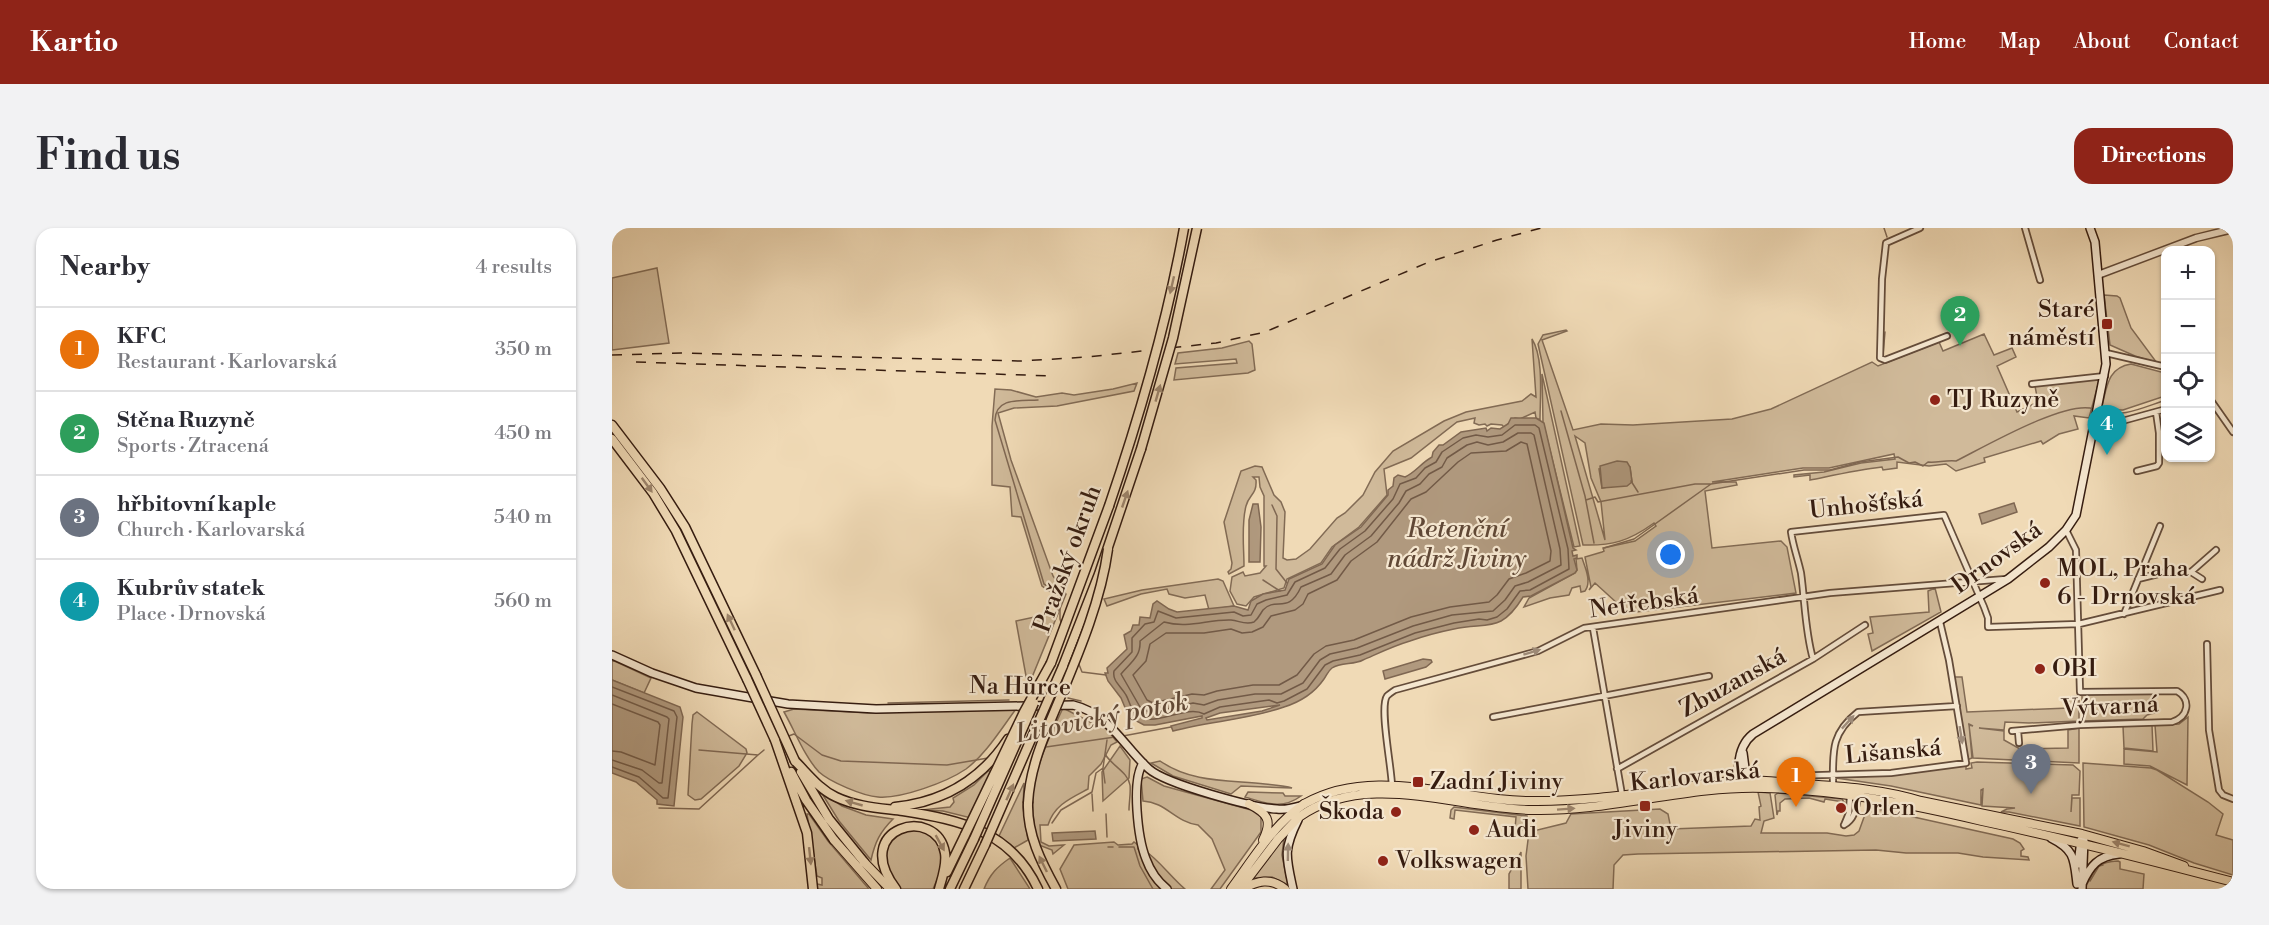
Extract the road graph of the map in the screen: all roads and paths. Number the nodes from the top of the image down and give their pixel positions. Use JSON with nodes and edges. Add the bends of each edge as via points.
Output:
{"nodes":[{"id":1,"x":1184,"y":228,"type":"edge"},
{"id":2,"x":1197,"y":228,"type":"edge"},
{"id":3,"x":1920,"y":228,"type":"edge"},
{"id":4,"x":2025,"y":228,"type":"edge"},
{"id":5,"x":2090,"y":228,"type":"edge"},
{"id":6,"x":2233,"y":229,"type":"edge"},
{"id":7,"x":2032,"y":252,"type":"junction"},
{"id":8,"x":2023,"y":254,"type":"dead end"},
{"id":9,"x":2098,"y":275,"type":"junction"},
{"id":10,"x":2040,"y":280,"type":"dead end"},
{"id":11,"x":1947,"y":336,"type":"dead end"},
{"id":12,"x":2106,"y":353,"type":"junction"},
{"id":13,"x":2161,"y":366,"type":"edge"},
{"id":14,"x":2105,"y":375,"type":"junction"},
{"id":15,"x":2032,"y":384,"type":"dead end"},
{"id":16,"x":2215,"y":405,"type":"edge"},
{"id":17,"x":2161,"y":410,"type":"edge"},
{"id":18,"x":2156,"y":412,"type":"junction"},
{"id":19,"x":612,"y":425,"type":"edge"},
{"id":20,"x":2093,"y":426,"type":"junction"},
{"id":21,"x":2233,"y":432,"type":"edge"},
{"id":22,"x":612,"y":439,"type":"edge"},
{"id":23,"x":2137,"y":471,"type":"dead end"},
{"id":24,"x":2160,"y":526,"type":"dead end"},
{"id":25,"x":2066,"y":530,"type":"junction"},
{"id":26,"x":1108,"y":549,"type":"junction"},
{"id":27,"x":2216,"y":550,"type":"dead end"},
{"id":28,"x":2191,"y":572,"type":"junction"},
{"id":29,"x":2008,"y":579,"type":"junction"},
{"id":30,"x":2138,"y":579,"type":"junction"},
{"id":31,"x":2202,"y":579,"type":"dead end"},
{"id":32,"x":1973,"y":581,"type":"junction"},
{"id":33,"x":2220,"y":590,"type":"dead end"},
{"id":34,"x":1802,"y":598,"type":"junction"},
{"id":35,"x":1980,"y":598,"type":"junction"},
{"id":36,"x":2124,"y":614,"type":"junction"},
{"id":37,"x":1940,"y":622,"type":"junction"},
{"id":38,"x":2079,"y":624,"type":"junction"},
{"id":39,"x":1866,"y":625,"type":"dead end"},
{"id":40,"x":1593,"y":628,"type":"junction"},
{"id":41,"x":2207,"y":645,"type":"dead end"},
{"id":42,"x":612,"y":655,"type":"edge"},
{"id":43,"x":1814,"y":658,"type":"junction"},
{"id":44,"x":1051,"y":663,"type":"junction"},
{"id":45,"x":1709,"y":676,"type":"dead end"},
{"id":46,"x":751,"y":677,"type":"junction"},
{"id":47,"x":1605,"y":696,"type":"junction"},
{"id":48,"x":1957,"y":706,"type":"junction"},
{"id":49,"x":1024,"y":712,"type":"junction"},
{"id":50,"x":1493,"y":717,"type":"dead end"},
{"id":51,"x":2012,"y":731,"type":"dead end"},
{"id":52,"x":2018,"y":731,"type":"junction"},
{"id":53,"x":2019,"y":743,"type":"dead end"},
{"id":54,"x":1143,"y":763,"type":"junction"},
{"id":55,"x":789,"y":764,"type":"junction"},
{"id":56,"x":1617,"y":769,"type":"junction"},
{"id":57,"x":1788,"y":776,"type":"dead end"},
{"id":58,"x":1833,"y":776,"type":"junction"},
{"id":59,"x":1743,"y":783,"type":"junction"},
{"id":60,"x":1833,"y":786,"type":"junction"},
{"id":61,"x":1392,"y":787,"type":"junction"},
{"id":62,"x":1855,"y":792,"type":"junction"},
{"id":63,"x":1622,"y":795,"type":"junction"},
{"id":64,"x":2233,"y":799,"type":"edge"},
{"id":65,"x":1249,"y":804,"type":"junction"},
{"id":66,"x":1304,"y":804,"type":"junction"},
{"id":67,"x":877,"y":808,"type":"junction"},
{"id":68,"x":1299,"y":817,"type":"junction"},
{"id":69,"x":2039,"y":833,"type":"junction"},
{"id":70,"x":969,"y":837,"type":"junction"},
{"id":71,"x":834,"y":840,"type":"joint"},
{"id":72,"x":2082,"y":840,"type":"junction"},
{"id":73,"x":2122,"y":854,"type":"junction"},
{"id":74,"x":1255,"y":856,"type":"junction"},
{"id":75,"x":978,"y":860,"type":"junction"},
{"id":76,"x":864,"y":862,"type":"joint"},
{"id":77,"x":2199,"y":873,"type":"junction"},
{"id":78,"x":2233,"y":882,"type":"edge"},
{"id":79,"x":2079,"y":887,"type":"edge"},
{"id":80,"x":813,"y":889,"type":"edge"},
{"id":81,"x":877,"y":889,"type":"edge"},
{"id":82,"x":890,"y":889,"type":"edge"},
{"id":83,"x":896,"y":889,"type":"edge"},
{"id":84,"x":939,"y":889,"type":"edge"},
{"id":85,"x":950,"y":889,"type":"edge"},
{"id":86,"x":964,"y":889,"type":"edge"},
{"id":87,"x":970,"y":889,"type":"edge"},
{"id":88,"x":1038,"y":889,"type":"edge"},
{"id":89,"x":1056,"y":889,"type":"edge"},
{"id":90,"x":1167,"y":889,"type":"edge"},
{"id":91,"x":1231,"y":889,"type":"edge"},
{"id":92,"x":1241,"y":889,"type":"edge"},
{"id":93,"x":1285,"y":889,"type":"edge"},
{"id":94,"x":1293,"y":889,"type":"edge"}],
"edges":[{"from":1,"to":44,"type":"highway","name":"Pražský okruh","one_way":true,"bridge":true,"via":[[1160,340],[1135,427]]},
{"from":26,"to":2,"type":"highway","name":"Pražský okruh","one_way":true,"bridge":true,"via":[[1158,394]]},
{"from":3,"to":11,"type":"street","via":[[1886,243],[1881,360]]},
{"from":4,"to":7,"type":"street"},
{"from":5,"to":9,"type":"main road","name":"Drnovská"},
{"from":6,"to":9,"type":"street","via":[[2196,238]]},
{"from":7,"to":8,"type":"street"},
{"from":7,"to":10,"type":"street"},
{"from":9,"to":12,"type":"main road","name":"Drnovská"},
{"from":12,"to":13,"type":"street"},
{"from":12,"to":14,"type":"main road","name":"Drnovská"},
{"from":14,"to":15,"type":"street"},
{"from":14,"to":20,"type":"main road","name":"Drnovská"},
{"from":16,"to":21,"type":"street"},
{"from":17,"to":18,"type":"street"},
{"from":18,"to":20,"type":"street"},
{"from":18,"to":23,"type":"street","via":[[2158,464]]},
{"from":46,"to":19,"type":"highway","one_way":true,"via":[[685,527]]},
{"from":20,"to":25,"type":"main road","name":"Drnovská","via":[[2076,515]]},
{"from":22,"to":46,"type":"highway","one_way":true,"via":[[676,531]]},
{"from":24,"to":30,"type":"street"},
{"from":25,"to":29,"type":"main road","name":"Drnovská"},
{"from":25,"to":38,"type":"street","via":[[2076,550]]},
{"from":75,"to":26,"type":"highway","name":"Pražský okruh","one_way":true,"bridge":true,"via":[[1046,709]]},
{"from":89,"to":26,"type":"highway","one_way":true,"bridge":true,"via":[[1032,838],[1027,810],[1034,765],[1102,585]]},
{"from":27,"to":28,"type":"street"},
{"from":28,"to":30,"type":"street","via":[[2170,571]]},
{"from":28,"to":31,"type":"street"},
{"from":29,"to":32,"type":"street","name":"Netřebská"},
{"from":29,"to":35,"type":"main road","name":"Drnovská"},
{"from":30,"to":36,"type":"street"},
{"from":32,"to":34,"type":"street","name":"Netřebská"},
{"from":32,"to":34,"type":"street","name":"Unhošťská","via":[[1944,515],[1791,532],[1801,573]]},
{"from":32,"to":35,"type":"street"},
{"from":33,"to":36,"type":"street"},
{"from":34,"to":40,"type":"street","name":"Netřebská"},
{"from":34,"to":43,"type":"street"},
{"from":35,"to":37,"type":"main road","name":"Drnovská"},
{"from":35,"to":38,"type":"street","via":[[1988,627]]},
{"from":36,"to":38,"type":"street"},
{"from":37,"to":48,"type":"street"},
{"from":37,"to":59,"type":"main road","name":"Drnovská","via":[[1758,730],[1740,751]]},
{"from":38,"to":52,"type":"street","name":"Výtvarná","via":[[2080,692],[2172,690],[2182,694],[2187,706],[2185,714],[2172,722]]},
{"from":39,"to":43,"type":"street","name":"Zbuzanská"},
{"from":40,"to":47,"type":"street"},
{"from":61,"to":40,"type":"street","name":"Netřebská","one_way":true,"via":[[1383,712],[1387,696],[1395,690],[1538,651],[1584,628]]},
{"from":41,"to":64,"type":"street","via":[[2209,730],[2219,790]]},
{"from":42,"to":54,"type":"main road","name":"Na Hůrce","via":[[696,688],[755,699],[845,708],[1065,704],[1088,710],[1112,727]]},
{"from":43,"to":56,"type":"street","name":"Zbuzanská"},
{"from":44,"to":49,"type":"highway","bridge":true},
{"from":44,"to":70,"type":"highway","name":"Pražský okruh","bridge":true},
{"from":45,"to":47,"type":"street"},
{"from":46,"to":55,"type":"highway","bridge":true},
{"from":46,"to":55,"type":"highway","bridge":true,"via":[[775,740]]},
{"from":47,"to":50,"type":"street"},
{"from":47,"to":56,"type":"street"},
{"from":58,"to":48,"type":"street","one_way":true,"via":[[1836,740],[1846,721],[1858,712]]},
{"from":48,"to":58,"type":"street","name":"Lišanská","one_way":true,"via":[[1966,763]]},
{"from":49,"to":67,"type":"highway","bridge":true,"via":[[986,767],[966,784],[918,804]]},
{"from":49,"to":70,"type":"highway","bridge":true},
{"from":51,"to":52,"type":"street","name":"Výtvarná"},
{"from":52,"to":53,"type":"street"},
{"from":54,"to":65,"type":"main road","name":"Na Hůrce","via":[[1174,783]]},
{"from":54,"to":90,"type":"main road","via":[[1136,784],[1141,840],[1150,868]]},
{"from":67,"to":55,"type":"highway","one_way":true,"via":[[833,795]]},
{"from":55,"to":71,"type":"highway"},
{"from":55,"to":76,"type":"highway"},
{"from":55,"to":80,"type":"highway","one_way":true,"via":[[807,832]]},
{"from":56,"to":63,"type":"street"},
{"from":57,"to":58,"type":"street","name":"Lišanská"},
{"from":58,"to":60,"type":"street"},
{"from":59,"to":60,"type":"main road","name":"Karlovarská"},
{"from":59,"to":62,"type":"main road","name":"Karlovarská"},
{"from":59,"to":63,"type":"main road","name":"Karlovarská"},
{"from":68,"to":59,"type":"main road","name":"Karlovarská","one_way":true,"via":[[1348,795],[1392,794],[1546,810],[1606,806]]},
{"from":60,"to":62,"type":"main road","name":"Karlovarská"},
{"from":61,"to":63,"type":"main road","name":"Karlovarská","via":[[1522,801]]},
{"from":61,"to":66,"type":"main road","name":"Karlovarská","via":[[1345,788]]},
{"from":62,"to":62,"type":"street","via":[[1849,813],[1844,825],[1853,816]]},
{"from":62,"to":69,"type":"main road","name":"Karlovarská"},
{"from":62,"to":72,"type":"main road","name":"Karlovarská","via":[[1896,793]]},
{"from":65,"to":66,"type":"main road","via":[[1280,810]]},
{"from":65,"to":74,"type":"main road","via":[[1264,813],[1268,822]]},
{"from":66,"to":74,"type":"main road","name":"Karlovarská","via":[[1282,822]]},
{"from":67,"to":88,"type":"highway","via":[[956,821],[986,832],[1017,857]]},
{"from":68,"to":92,"type":"main road","name":"Karlovarská"},
{"from":94,"to":68,"type":"main road","one_way":true,"via":[[1286,851]]},
{"from":69,"to":72,"type":"main road","name":"Karlovarská"},
{"from":69,"to":79,"type":"main road","via":[[2071,853]]},
{"from":70,"to":84,"type":"highway"},
{"from":70,"to":85,"type":"highway","name":"Pražský okruh"},
{"from":71,"to":81,"type":"main road"},
{"from":72,"to":73,"type":"main road","name":"Karlovarská"},
{"from":77,"to":72,"type":"main road","name":"Karlovarská","one_way":true,"via":[[2151,853]]},
{"from":72,"to":79,"type":"main road"},
{"from":73,"to":77,"type":"main road","name":"Karlovarská"},
{"from":73,"to":79,"type":"main road","via":[[2097,861]]},
{"from":74,"to":91,"type":"main road"},
{"from":75,"to":86,"type":"highway","name":"Pražský okruh"},
{"from":75,"to":87,"type":"highway"},
{"from":76,"to":82,"type":"main road"},
{"from":77,"to":78,"type":"main road","name":"Karlovarská"},
{"from":83,"to":84,"type":"highway","one_way":true,"via":[[883,867],[883,848],[893,834],[915,826],[934,833],[944,849]]},
{"from":92,"to":93,"type":"main road","via":[[1265,880]]}]}
